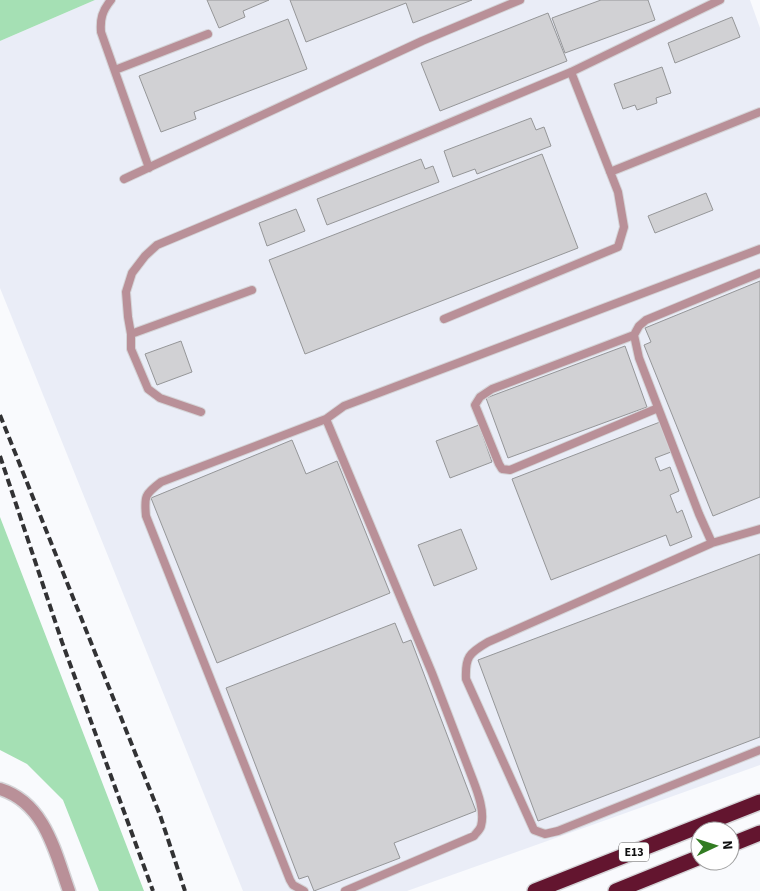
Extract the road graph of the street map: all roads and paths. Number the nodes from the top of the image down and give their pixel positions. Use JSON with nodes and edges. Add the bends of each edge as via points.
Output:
{"nodes":[{"id":1,"x":111,"y":0,"type":"edge"},
{"id":2,"x":720,"y":0,"type":"edge"},
{"id":3,"x":515,"y":1,"type":"edge"},
{"id":4,"x":208,"y":34,"type":"dead end"},
{"id":5,"x":115,"y":70,"type":"junction"},
{"id":6,"x":571,"y":72,"type":"junction"},
{"id":7,"x":760,"y":112,"type":"edge"},
{"id":8,"x":150,"y":168,"type":"junction"},
{"id":9,"x":610,"y":172,"type":"junction"},
{"id":10,"x":124,"y":179,"type":"dead end"},
{"id":11,"x":760,"y":249,"type":"edge"},
{"id":12,"x":760,"y":273,"type":"edge"},
{"id":13,"x":252,"y":290,"type":"dead end"},
{"id":14,"x":444,"y":319,"type":"dead end"},
{"id":15,"x":131,"y":334,"type":"junction"},
{"id":16,"x":634,"y":335,"type":"junction"},
{"id":17,"x":658,"y":408,"type":"junction"},
{"id":18,"x":201,"y":412,"type":"dead end"},
{"id":19,"x":326,"y":419,"type":"junction"},
{"id":20,"x":760,"y":529,"type":"edge"},
{"id":21,"x":712,"y":544,"type":"junction"},
{"id":22,"x":760,"y":750,"type":"edge"},
{"id":23,"x":0,"y":789,"type":"edge"},
{"id":24,"x":760,"y":802,"type":"edge"},
{"id":25,"x":760,"y":833,"type":"edge"},
{"id":26,"x":740,"y":841,"type":"edge"},
{"id":27,"x":690,"y":861,"type":"edge"},
{"id":28,"x":69,"y":891,"type":"edge"},
{"id":29,"x":304,"y":891,"type":"edge"},
{"id":30,"x":345,"y":891,"type":"edge"},
{"id":31,"x":535,"y":891,"type":"edge"},
{"id":32,"x":616,"y":891,"type":"edge"}],
"edges":[{"from":1,"to":5,"type":"lane","via":[[100,20]]},
{"from":2,"to":6,"type":"lane"},
{"from":3,"to":8,"type":"lane"},
{"from":4,"to":5,"type":"lane"},
{"from":5,"to":8,"type":"lane"},
{"from":6,"to":9,"type":"lane"},
{"from":6,"to":15,"type":"lane","via":[[157,245],[132,274],[126,292]]},
{"from":7,"to":9,"type":"lane"},
{"from":8,"to":10,"type":"lane"},
{"from":9,"to":14,"type":"lane","via":[[618,192],[624,227],[618,247]]},
{"from":11,"to":19,"type":"lane","via":[[344,406]]},
{"from":12,"to":16,"type":"lane","via":[[646,320]]},
{"from":13,"to":15,"type":"lane"},
{"from":15,"to":18,"type":"lane","via":[[131,349],[148,389],[160,398]]},
{"from":16,"to":17,"type":"lane"},
{"from":16,"to":17,"type":"lane","via":[[492,389],[475,405],[499,464],[502,469],[510,470]]},
{"from":17,"to":21,"type":"lane"},
{"from":19,"to":29,"type":"lane","via":[[161,482],[144,500],[146,516],[290,880]]},
{"from":19,"to":30,"type":"lane","via":[[432,673],[479,795],[482,811],[481,827],[474,836]]},
{"from":20,"to":21,"type":"lane"},
{"from":21,"to":22,"type":"lane","via":[[488,642],[473,651],[466,663],[466,679],[534,830],[545,834]]},
{"from":23,"to":28,"type":"street","via":[[29,805],[45,826]]},
{"from":24,"to":31,"type":"highway","number":"E13"},
{"from":25,"to":26,"type":"highway"},
{"from":27,"to":32,"type":"highway","number":"E13"}]}
